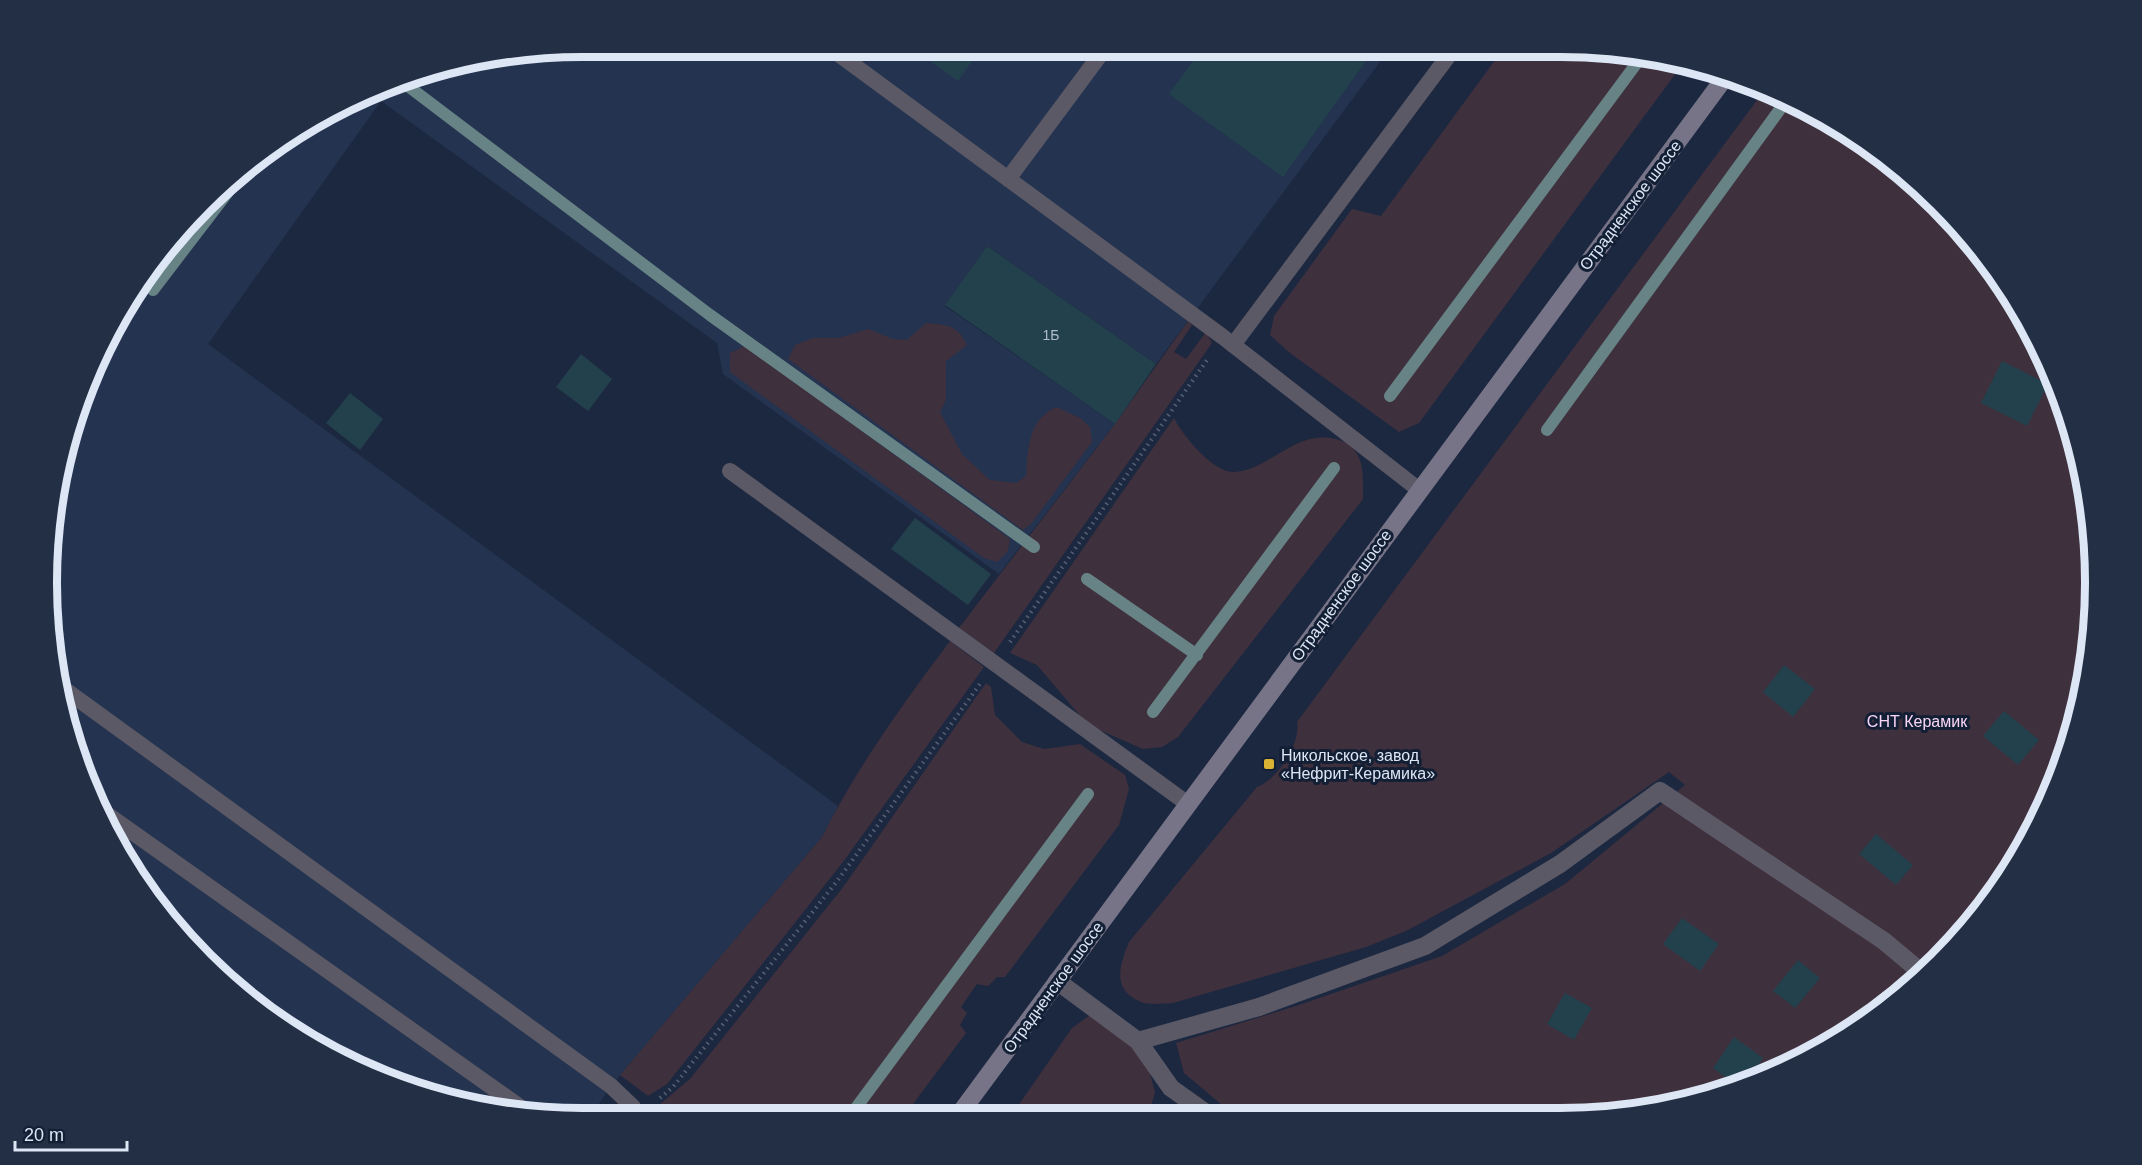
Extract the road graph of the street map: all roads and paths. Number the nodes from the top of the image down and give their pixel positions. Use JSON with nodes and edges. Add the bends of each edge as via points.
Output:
{"nodes":[{"id":1,"x":843,"y":57,"type":"edge"},
{"id":2,"x":1099,"y":57,"type":"edge"},
{"id":3,"x":1448,"y":57,"type":"edge"},
{"id":4,"x":1721,"y":83,"type":"edge"},
{"id":5,"x":1008,"y":179,"type":"junction"},
{"id":6,"x":1228,"y":341,"type":"junction"},
{"id":7,"x":730,"y":471,"type":"dead end"},
{"id":8,"x":1418,"y":489,"type":"junction"},
{"id":9,"x":995,"y":663,"type":"junction"},
{"id":10,"x":69,"y":692,"type":"edge"},
{"id":11,"x":1188,"y":804,"type":"junction"},
{"id":12,"x":113,"y":818,"type":"edge"},
{"id":13,"x":1916,"y":968,"type":"edge"},
{"id":14,"x":1057,"y":981,"type":"junction"},
{"id":15,"x":1138,"y":1041,"type":"junction"},
{"id":16,"x":658,"y":1100,"type":"dead end"},
{"id":17,"x":516,"y":1104,"type":"edge"},
{"id":18,"x":634,"y":1108,"type":"edge"},
{"id":19,"x":964,"y":1108,"type":"edge"},
{"id":20,"x":1199,"y":1108,"type":"edge"}],
"edges":[{"from":1,"to":5,"type":"lane"},
{"from":2,"to":5,"type":"lane"},
{"from":3,"to":6,"type":"lane"},
{"from":4,"to":8,"type":"main road","name":"Отрадненское шоссе"},
{"from":5,"to":6,"type":"lane"},
{"from":6,"to":8,"type":"lane"},
{"from":6,"to":9,"type":"path"},
{"from":7,"to":9,"type":"lane"},
{"from":8,"to":11,"type":"main road","name":"Отрадненское шоссе"},
{"from":9,"to":11,"type":"lane"},
{"from":9,"to":16,"type":"path","via":[[838,879],[673,1087]]},
{"from":10,"to":18,"type":"lane","via":[[611,1086]]},
{"from":11,"to":14,"type":"main road","name":"Отрадненское шоссе"},
{"from":12,"to":17,"type":"lane"},
{"from":13,"to":15,"type":"street","via":[[1884,942],[1660,791],[1560,864],[1425,946],[1259,1007]]},
{"from":14,"to":15,"type":"street"},
{"from":14,"to":19,"type":"main road","name":"Отрадненское шоссе"},
{"from":15,"to":20,"type":"street","via":[[1171,1088]]}]}
